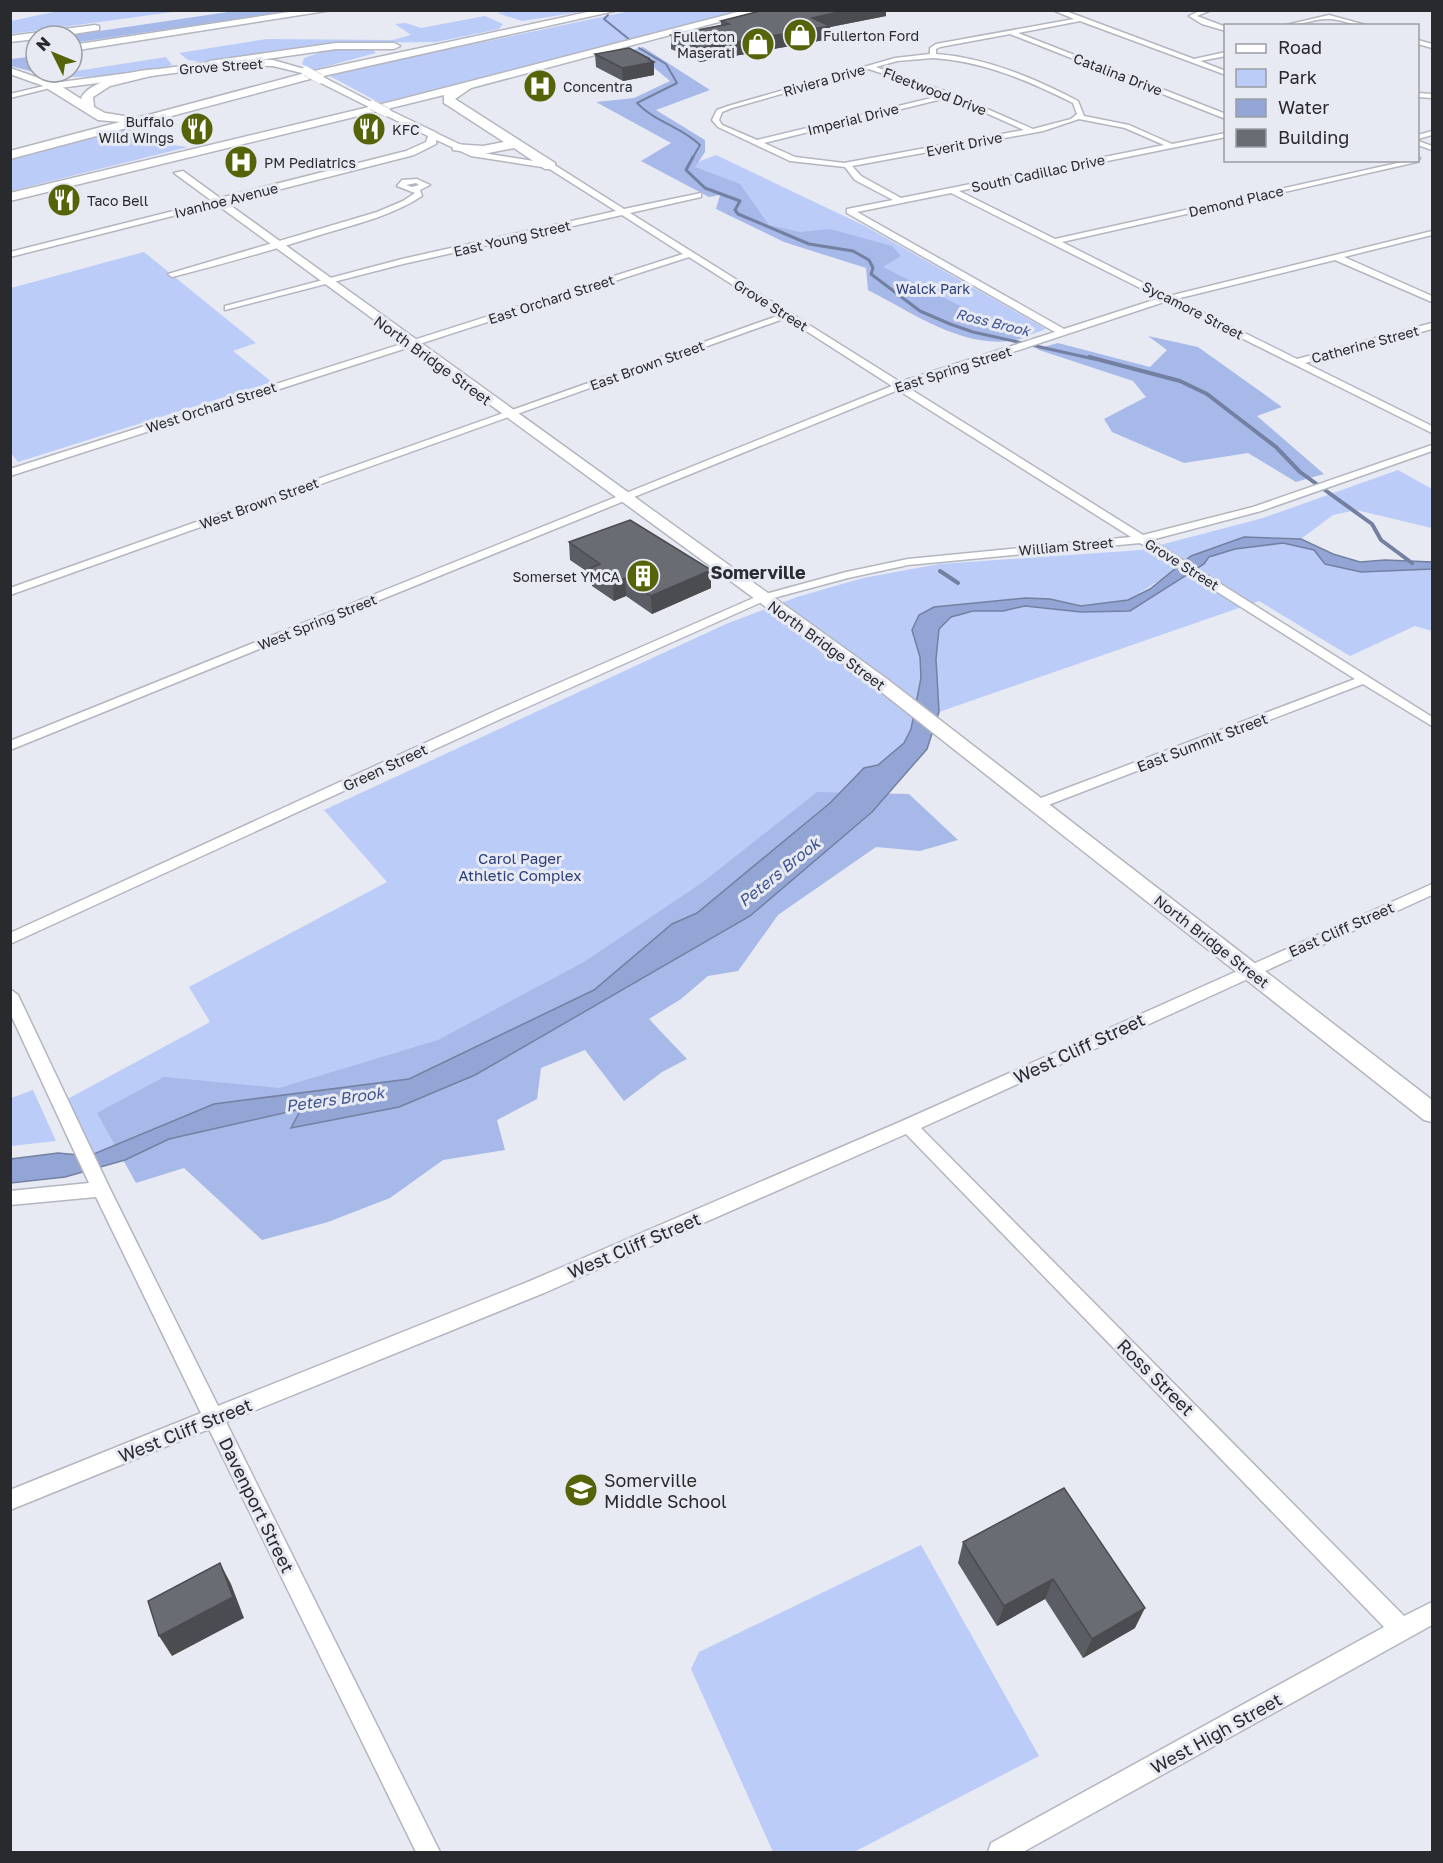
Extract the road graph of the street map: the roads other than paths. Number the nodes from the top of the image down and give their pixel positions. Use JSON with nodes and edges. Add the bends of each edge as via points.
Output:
{"nodes":[{"id":1,"x":327,"y":10,"type":"edge"},
{"id":2,"x":614,"y":10,"type":"edge"},
{"id":3,"x":759,"y":10,"type":"edge"},
{"id":4,"x":1056,"y":10,"type":"edge"},
{"id":5,"x":1208,"y":10,"type":"edge"},
{"id":6,"x":1081,"y":20,"type":"junction"},
{"id":7,"x":1295,"y":24,"type":"edge"},
{"id":8,"x":1358,"y":24,"type":"edge"},
{"id":9,"x":105,"y":27,"type":"dead end"},
{"id":10,"x":1224,"y":28,"type":"edge"},
{"id":11,"x":84,"y":30,"type":"edge"},
{"id":12,"x":1011,"y":32,"type":"junction"},
{"id":13,"x":490,"y":35,"type":"junction"},
{"id":14,"x":84,"y":46,"type":"edge"},
{"id":15,"x":1224,"y":54,"type":"edge"},
{"id":16,"x":933,"y":56,"type":"junction"},
{"id":17,"x":1193,"y":61,"type":"junction"},
{"id":18,"x":210,"y":64,"type":"junction"},
{"id":19,"x":358,"y":64,"type":"junction"},
{"id":20,"x":870,"y":67,"type":"junction"},
{"id":21,"x":302,"y":70,"type":"junction"},
{"id":22,"x":13,"y":72,"type":"edge"},
{"id":23,"x":155,"y":72,"type":"junction"},
{"id":24,"x":1224,"y":72,"type":"edge"},
{"id":25,"x":119,"y":77,"type":"junction"},
{"id":26,"x":52,"y":86,"type":"junction"},
{"id":27,"x":467,"y":87,"type":"junction"},
{"id":28,"x":951,"y":95,"type":"junction"},
{"id":29,"x":10,"y":96,"type":"edge"},
{"id":30,"x":88,"y":107,"type":"junction"},
{"id":31,"x":456,"y":107,"type":"junction"},
{"id":32,"x":391,"y":108,"type":"junction"},
{"id":33,"x":717,"y":113,"type":"joint"},
{"id":34,"x":1224,"y":116,"type":"edge"},
{"id":35,"x":102,"y":117,"type":"junction"},
{"id":36,"x":154,"y":117,"type":"junction"},
{"id":37,"x":1079,"y":117,"type":"junction"},
{"id":38,"x":1032,"y":131,"type":"junction"},
{"id":39,"x":90,"y":134,"type":"junction"},
{"id":40,"x":433,"y":135,"type":"junction"},
{"id":41,"x":1224,"y":135,"type":"edge"},
{"id":42,"x":755,"y":142,"type":"junction"},
{"id":43,"x":515,"y":144,"type":"junction"},
{"id":44,"x":1171,"y":146,"type":"junction"},
{"id":45,"x":458,"y":147,"type":"junction"},
{"id":46,"x":215,"y":148,"type":"junction"},
{"id":47,"x":10,"y":155,"type":"edge"},
{"id":48,"x":1411,"y":162,"type":"edge"},
{"id":49,"x":847,"y":164,"type":"junction"},
{"id":50,"x":550,"y":166,"type":"junction"},
{"id":51,"x":117,"y":171,"type":"junction"},
{"id":52,"x":179,"y":173,"type":"junction"},
{"id":53,"x":199,"y":189,"type":"junction"},
{"id":54,"x":416,"y":189,"type":"dead end"},
{"id":55,"x":953,"y":191,"type":"junction"},
{"id":56,"x":258,"y":192,"type":"junction"},
{"id":57,"x":698,"y":195,"type":"dead end"},
{"id":58,"x":10,"y":196,"type":"edge"},
{"id":59,"x":900,"y":201,"type":"junction"},
{"id":60,"x":217,"y":202,"type":"junction"},
{"id":61,"x":624,"y":212,"type":"junction"},
{"id":62,"x":1432,"y":233,"type":"edge"},
{"id":63,"x":1055,"y":242,"type":"junction"},
{"id":64,"x":276,"y":245,"type":"junction"},
{"id":65,"x":691,"y":254,"type":"junction"},
{"id":66,"x":10,"y":255,"type":"edge"},
{"id":67,"x":1335,"y":257,"type":"junction"},
{"id":68,"x":172,"y":274,"type":"dead end"},
{"id":69,"x":326,"y":281,"type":"junction"},
{"id":70,"x":1169,"y":298,"type":"junction"},
{"id":71,"x":1432,"y":299,"type":"edge"},
{"id":72,"x":228,"y":308,"type":"dead end"},
{"id":73,"x":787,"y":315,"type":"junction"},
{"id":74,"x":1432,"y":326,"type":"edge"},
{"id":75,"x":1062,"y":332,"type":"junction"},
{"id":76,"x":411,"y":343,"type":"junction"},
{"id":77,"x":1297,"y":362,"type":"junction"},
{"id":78,"x":899,"y":386,"type":"junction"},
{"id":79,"x":508,"y":414,"type":"junction"},
{"id":80,"x":1432,"y":430,"type":"edge"},
{"id":81,"x":1432,"y":448,"type":"edge"},
{"id":82,"x":10,"y":473,"type":"edge"},
{"id":83,"x":623,"y":498,"type":"junction"},
{"id":84,"x":1142,"y":539,"type":"junction"},
{"id":85,"x":10,"y":592,"type":"edge"},
{"id":86,"x":762,"y":598,"type":"junction"},
{"id":87,"x":1366,"y":679,"type":"junction"},
{"id":88,"x":1432,"y":722,"type":"edge"},
{"id":89,"x":10,"y":746,"type":"edge"},
{"id":90,"x":1038,"y":804,"type":"junction"},
{"id":91,"x":1432,"y":889,"type":"edge"},
{"id":92,"x":10,"y":939,"type":"edge"},
{"id":93,"x":1250,"y":970,"type":"junction"},
{"id":94,"x":10,"y":995,"type":"edge"},
{"id":95,"x":1432,"y":1113,"type":"edge"},
{"id":96,"x":908,"y":1126,"type":"junction"},
{"id":97,"x":98,"y":1182,"type":"junction"},
{"id":98,"x":10,"y":1198,"type":"edge"},
{"id":99,"x":214,"y":1418,"type":"junction"},
{"id":100,"x":10,"y":1500,"type":"edge"},
{"id":101,"x":1432,"y":1613,"type":"edge"},
{"id":102,"x":1402,"y":1630,"type":"junction"},
{"id":103,"x":428,"y":1852,"type":"edge"},
{"id":104,"x":1000,"y":1852,"type":"edge"}],
"edges":[{"from":1,"to":14,"type":"highway"},
{"from":2,"to":13,"type":"highway"},
{"from":3,"to":27,"type":"highway"},
{"from":4,"to":6,"type":"street"},
{"from":5,"to":10,"type":"street","via":[[1192,16]]},
{"from":6,"to":12,"type":"street"},
{"from":6,"to":17,"type":"street"},
{"from":7,"to":8,"type":"street","via":[[1329,17]]},
{"from":9,"to":11,"type":"highway"},
{"from":12,"to":16,"type":"street","via":[[938,45],[933,48]]},
{"from":12,"to":34,"type":"street","name":"Catalina Drive"},
{"from":13,"to":18,"type":"highway","via":[[412,46],[336,46]]},
{"from":13,"to":19,"type":"highway"},
{"from":15,"to":17,"type":"street"},
{"from":16,"to":20,"type":"street","name":"Riviera Drive","via":[[909,57]]},
{"from":16,"to":37,"type":"street","name":"Riviera Drive","via":[[970,59],[1008,72],[1076,102],[1081,110]]},
{"from":17,"to":24,"type":"street"},
{"from":18,"to":21,"type":"street","name":"Grove Street","via":[[265,62]]},
{"from":18,"to":23,"type":"street","name":"Grove Street"},
{"from":19,"to":21,"type":"highway","via":[[382,52],[364,46],[331,48],[300,57],[296,64]]},
{"from":19,"to":36,"type":"highway"},
{"from":20,"to":28,"type":"street","name":"Fleetwood Drive"},
{"from":20,"to":33,"type":"street","name":"Riviera Drive"},
{"from":21,"to":32,"type":"street","name":"Grove Street","bridge":true,"via":[[372,105]]},
{"from":22,"to":25,"type":"street","via":[[74,79]]},
{"from":22,"to":26,"type":"street"},
{"from":23,"to":25,"type":"street","name":"Grove Street"},
{"from":23,"to":30,"type":"highway","via":[[99,86],[87,96]]},
{"from":25,"to":26,"type":"street","name":"Grove Street"},
{"from":26,"to":29,"type":"street"},
{"from":26,"to":30,"type":"highway"},
{"from":27,"to":31,"type":"highway","via":[[448,98]]},
{"from":27,"to":32,"type":"highway"},
{"from":28,"to":38,"type":"street","name":"Fleetwood Drive"},
{"from":28,"to":42,"type":"street","name":"Imperial Drive"},
{"from":30,"to":35,"type":"highway"},
{"from":31,"to":32,"type":"highway","via":[[433,102]]},
{"from":31,"to":43,"type":"highway"},
{"from":32,"to":40,"type":"street","name":"Grove Street"},
{"from":32,"to":46,"type":"highway"},
{"from":33,"to":42,"type":"street","name":"Everit Drive","via":[[715,120],[720,126]]},
{"from":35,"to":36,"type":"highway"},
{"from":35,"to":39,"type":"highway","via":[[107,124]]},
{"from":36,"to":39,"type":"highway"},
{"from":37,"to":38,"type":"street","name":"Everit Drive"},
{"from":37,"to":44,"type":"street","via":[[1127,126]]},
{"from":38,"to":49,"type":"street","name":"Everit Drive"},
{"from":39,"to":47,"type":"highway"},
{"from":40,"to":45,"type":"street","name":"Grove Street"},
{"from":40,"to":56,"type":"street","name":"Ivanhoe Avenue","via":[[431,144],[410,153]]},
{"from":41,"to":44,"type":"street","name":"South Cadillac Drive"},
{"from":42,"to":49,"type":"street","name":"Everit Drive","via":[[794,159]]},
{"from":43,"to":45,"type":"highway","via":[[483,150]]},
{"from":43,"to":50,"type":"highway"},
{"from":44,"to":55,"type":"street","name":"South Cadillac Drive"},
{"from":45,"to":50,"type":"street","name":"Grove Street","via":[[480,156]]},
{"from":46,"to":51,"type":"highway"},
{"from":46,"to":52,"type":"highway","via":[[187,159]]},
{"from":48,"to":63,"type":"street","name":"Demond Place"},
{"from":49,"to":59,"type":"street","via":[[858,178]]},
{"from":50,"to":61,"type":"street","name":"Grove Street"},
{"from":51,"to":52,"type":"highway","via":[[160,169]]},
{"from":51,"to":58,"type":"highway"},
{"from":52,"to":53,"type":"street","name":"North Bridge Street"},
{"from":53,"to":56,"type":"street","via":[[225,194]]},
{"from":53,"to":60,"type":"street","name":"North Bridge Street"},
{"from":54,"to":64,"type":"street","via":[[418,197],[405,204]]},
{"from":55,"to":59,"type":"street","name":"South Cadillac Drive"},
{"from":55,"to":63,"type":"street","name":"Sycamore Street"},
{"from":56,"to":60,"type":"street","name":"Ivanhoe Avenue"},
{"from":57,"to":61,"type":"street","name":"East Young Street"},
{"from":59,"to":75,"type":"street","name":"South Cadillac Drive","via":[[850,211]]},
{"from":60,"to":64,"type":"street","name":"North Bridge Street"},
{"from":60,"to":66,"type":"street","name":"Ivanhoe Avenue"},
{"from":61,"to":65,"type":"street","name":"Grove Street"},
{"from":61,"to":69,"type":"street","name":"East Young Street"},
{"from":62,"to":67,"type":"street","name":"East Spring Street"},
{"from":63,"to":70,"type":"street","name":"Sycamore Street"},
{"from":64,"to":68,"type":"street"},
{"from":64,"to":69,"type":"street","name":"North Bridge Street"},
{"from":65,"to":73,"type":"street","name":"Grove Street"},
{"from":65,"to":76,"type":"street","name":"East Orchard Street"},
{"from":67,"to":70,"type":"street","name":"East Spring Street"},
{"from":67,"to":71,"type":"street"},
{"from":69,"to":72,"type":"street","name":"East Young Street"},
{"from":69,"to":76,"type":"street","name":"North Bridge Street"},
{"from":70,"to":75,"type":"street","name":"East Spring Street"},
{"from":70,"to":77,"type":"street","name":"Sycamore Street"},
{"from":73,"to":78,"type":"street","name":"Grove Street"},
{"from":73,"to":79,"type":"street","name":"East Brown Street"},
{"from":74,"to":77,"type":"street","name":"Catherine Street"},
{"from":75,"to":78,"type":"street","name":"East Spring Street"},
{"from":76,"to":79,"type":"street","name":"North Bridge Street"},
{"from":76,"to":82,"type":"street","name":"West Orchard Street"},
{"from":77,"to":80,"type":"street","name":"Sycamore Street"},
{"from":78,"to":83,"type":"street","name":"East Spring Street"},
{"from":78,"to":84,"type":"street","name":"Grove Street"},
{"from":79,"to":83,"type":"street","name":"North Bridge Street"},
{"from":79,"to":85,"type":"street","name":"West Brown Street"},
{"from":81,"to":84,"type":"street","name":"William Street","via":[[1210,523]]},
{"from":83,"to":86,"type":"street","name":"North Bridge Street"},
{"from":83,"to":89,"type":"street","name":"West Spring Street"},
{"from":84,"to":86,"type":"street","name":"William Street","via":[[908,562]]},
{"from":84,"to":87,"type":"street","name":"Grove Street"},
{"from":86,"to":90,"type":"street","name":"North Bridge Street"},
{"from":86,"to":92,"type":"street","name":"Green Street"},
{"from":87,"to":88,"type":"street","name":"Grove Street"},
{"from":87,"to":90,"type":"street","name":"East Summit Street"},
{"from":90,"to":93,"type":"street","name":"North Bridge Street"},
{"from":91,"to":93,"type":"street","name":"East Cliff Street"},
{"from":93,"to":95,"type":"street","name":"North Bridge Street"},
{"from":93,"to":96,"type":"street","name":"West Cliff Street"},
{"from":94,"to":97,"type":"street","name":"Davenport Street"},
{"from":96,"to":99,"type":"street","name":"West Cliff Street","via":[[537,1287]]},
{"from":96,"to":102,"type":"street","name":"Ross Street"},
{"from":97,"to":98,"type":"street"},
{"from":97,"to":99,"type":"street","name":"Davenport Street"},
{"from":99,"to":100,"type":"street","name":"West Cliff Street"},
{"from":99,"to":103,"type":"street","name":"Davenport Street"},
{"from":101,"to":102,"type":"street","name":"West High Street"},
{"from":102,"to":104,"type":"street","name":"West High Street"}]}
